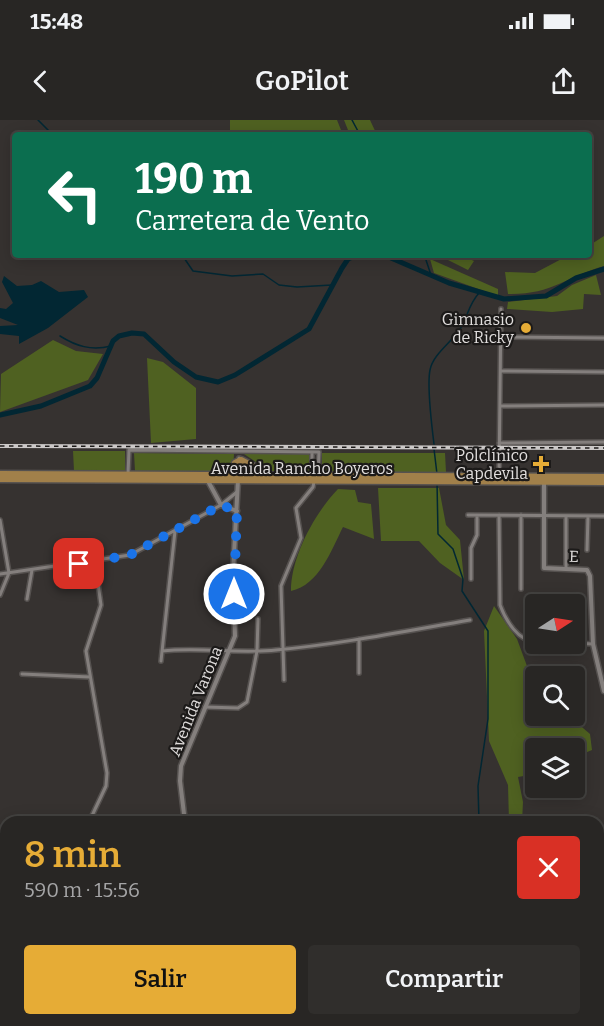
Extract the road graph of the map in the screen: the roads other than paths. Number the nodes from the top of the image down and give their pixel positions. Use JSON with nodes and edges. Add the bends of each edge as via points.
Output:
{"nodes":[{"id":1,"x":501,"y":309,"type":"dead end"},
{"id":2,"x":501,"y":337,"type":"junction"},
{"id":3,"x":604,"y":338,"type":"edge"},
{"id":4,"x":501,"y":371,"type":"junction"},
{"id":5,"x":604,"y":372,"type":"edge"},
{"id":6,"x":604,"y":405,"type":"edge"},
{"id":7,"x":500,"y":406,"type":"junction"},
{"id":8,"x":604,"y":442,"type":"edge"},
{"id":9,"x":500,"y":443,"type":"junction"},
{"id":10,"x":236,"y":452,"type":"junction"},
{"id":11,"x":312,"y":452,"type":"junction"},
{"id":12,"x":238,"y":460,"type":"junction"},
{"id":13,"x":0,"y":474,"type":"edge"},
{"id":14,"x":128,"y":474,"type":"junction"},
{"id":15,"x":271,"y":475,"type":"junction"},
{"id":16,"x":237,"y":476,"type":"junction"},
{"id":17,"x":315,"y":477,"type":"junction"},
{"id":18,"x":500,"y":477,"type":"junction"},
{"id":19,"x":604,"y":477,"type":"edge"},
{"id":20,"x":0,"y":479,"type":"edge"},
{"id":21,"x":440,"y":479,"type":"junction"},
{"id":22,"x":208,"y":480,"type":"junction"},
{"id":23,"x":544,"y":482,"type":"junction"},
{"id":24,"x":604,"y":483,"type":"edge"},
{"id":25,"x":238,"y":491,"type":"junction"},
{"id":26,"x":221,"y":505,"type":"junction"},
{"id":27,"x":237,"y":511,"type":"junction"},
{"id":28,"x":468,"y":515,"type":"dead end"},
{"id":29,"x":477,"y":515,"type":"junction"},
{"id":30,"x":499,"y":515,"type":"junction"},
{"id":31,"x":521,"y":515,"type":"junction"},
{"id":32,"x":544,"y":515,"type":"junction"},
{"id":33,"x":567,"y":516,"type":"junction"},
{"id":34,"x":588,"y":516,"type":"junction"},
{"id":35,"x":604,"y":516,"type":"edge"},
{"id":36,"x":0,"y":520,"type":"edge"},
{"id":37,"x":175,"y":531,"type":"junction"},
{"id":38,"x":587,"y":550,"type":"dead end"},
{"id":39,"x":95,"y":562,"type":"junction"},
{"id":40,"x":566,"y":568,"type":"junction"},
{"id":41,"x":32,"y":570,"type":"junction"},
{"id":42,"x":9,"y":573,"type":"junction"},
{"id":43,"x":0,"y":574,"type":"edge"},
{"id":44,"x":471,"y":579,"type":"dead end"},
{"id":45,"x":521,"y":589,"type":"dead end"},
{"id":46,"x":0,"y":596,"type":"edge"},
{"id":47,"x":27,"y":599,"type":"dead end"},
{"id":48,"x":258,"y":619,"type":"dead end"},
{"id":49,"x":470,"y":620,"type":"dead end"},
{"id":50,"x":359,"y":639,"type":"junction"},
{"id":51,"x":525,"y":639,"type":"edge"},
{"id":52,"x":585,"y":644,"type":"edge"},
{"id":53,"x":593,"y":644,"type":"junction"},
{"id":54,"x":283,"y":649,"type":"junction"},
{"id":55,"x":162,"y":651,"type":"junction"},
{"id":56,"x":257,"y":651,"type":"junction"},
{"id":57,"x":228,"y":652,"type":"junction"},
{"id":58,"x":161,"y":661,"type":"dead end"},
{"id":59,"x":359,"y":673,"type":"dead end"},
{"id":60,"x":22,"y":674,"type":"dead end"},
{"id":61,"x":90,"y":677,"type":"junction"},
{"id":62,"x":284,"y":680,"type":"dead end"},
{"id":63,"x":604,"y":691,"type":"edge"},
{"id":64,"x":205,"y":707,"type":"junction"},
{"id":65,"x":92,"y":816,"type":"edge"},
{"id":66,"x":185,"y":816,"type":"edge"}],
"edges":[{"from":1,"to":2,"type":"street"},
{"from":2,"to":3,"type":"street"},
{"from":2,"to":4,"type":"street"},
{"from":4,"to":5,"type":"street"},
{"from":4,"to":7,"type":"street"},
{"from":6,"to":7,"type":"street"},
{"from":7,"to":9,"type":"street"},
{"from":8,"to":9,"type":"street"},
{"from":9,"to":18,"type":"street"},
{"from":10,"to":11,"type":"street"},
{"from":10,"to":12,"type":"street"},
{"from":10,"to":14,"type":"street","via":[[129,450]]},
{"from":11,"to":17,"type":"street"},
{"from":11,"to":17,"type":"street","via":[[319,452]]},
{"from":12,"to":15,"type":"highway"},
{"from":12,"to":16,"type":"highway"},
{"from":13,"to":14,"type":"highway","name":"Avenida Rancho Boyeros"},
{"from":14,"to":16,"type":"highway","name":"Avenida Rancho Boyeros"},
{"from":15,"to":16,"type":"highway","name":"Avenida Rancho Boyeros"},
{"from":15,"to":17,"type":"highway","name":"Avenida Rancho Boyeros"},
{"from":16,"to":17,"type":"highway","name":"Avenida Rancho Boyeros"},
{"from":16,"to":22,"type":"highway","name":"Avenida Rancho Boyeros"},
{"from":16,"to":25,"type":"street","name":"Avenida Varona"},
{"from":17,"to":21,"type":"highway","name":"Avenida Rancho Boyeros"},
{"from":17,"to":54,"type":"street","via":[[313,487],[296,508],[301,538],[281,586]]},
{"from":18,"to":19,"type":"highway","name":"Avenida Rancho Boyeros"},
{"from":18,"to":21,"type":"highway","name":"Avenida Rancho Boyeros"},
{"from":20,"to":22,"type":"highway","name":"Avenida Rancho Boyeros"},
{"from":21,"to":23,"type":"highway","name":"Avenida Rancho Boyeros"},
{"from":22,"to":26,"type":"street"},
{"from":23,"to":24,"type":"highway","name":"Avenida Rancho Boyeros"},
{"from":23,"to":32,"type":"street"},
{"from":25,"to":26,"type":"street"},
{"from":25,"to":27,"type":"street","name":"Avenida Varona"},
{"from":26,"to":27,"type":"street"},
{"from":26,"to":37,"type":"street"},
{"from":27,"to":57,"type":"street","name":"Avenida Varona","via":[[233,573],[235,636]]},
{"from":28,"to":29,"type":"street"},
{"from":29,"to":30,"type":"street"},
{"from":29,"to":44,"type":"street"},
{"from":30,"to":31,"type":"street"},
{"from":30,"to":51,"type":"street","via":[[500,605],[505,617]]},
{"from":31,"to":32,"type":"street"},
{"from":31,"to":45,"type":"street"},
{"from":32,"to":33,"type":"street"},
{"from":32,"to":40,"type":"street","name":"E","via":[[544,568]]},
{"from":33,"to":34,"type":"street"},
{"from":33,"to":40,"type":"street"},
{"from":34,"to":35,"type":"street"},
{"from":34,"to":38,"type":"street"},
{"from":36,"to":42,"type":"street"},
{"from":37,"to":39,"type":"street","via":[[130,555]]},
{"from":37,"to":55,"type":"street"},
{"from":39,"to":41,"type":"street"},
{"from":39,"to":61,"type":"street","via":[[101,605],[86,651]]},
{"from":40,"to":53,"type":"street","name":"E","via":[[582,567],[590,576]]},
{"from":41,"to":42,"type":"street"},
{"from":41,"to":47,"type":"street"},
{"from":42,"to":43,"type":"street"},
{"from":42,"to":46,"type":"street"},
{"from":48,"to":56,"type":"street"},
{"from":49,"to":50,"type":"street"},
{"from":50,"to":54,"type":"street"},
{"from":50,"to":59,"type":"street"},
{"from":52,"to":53,"type":"street"},
{"from":53,"to":63,"type":"street","name":"E"},
{"from":54,"to":56,"type":"street"},
{"from":54,"to":62,"type":"street"},
{"from":55,"to":57,"type":"street"},
{"from":55,"to":58,"type":"street"},
{"from":56,"to":57,"type":"street"},
{"from":56,"to":64,"type":"street","via":[[244,706]]},
{"from":57,"to":64,"type":"street","name":"Avenida Varona"},
{"from":60,"to":61,"type":"street"},
{"from":61,"to":65,"type":"street","via":[[107,774],[106,786]]},
{"from":64,"to":66,"type":"street","name":"Avenida Varona","via":[[181,766]]}]}
